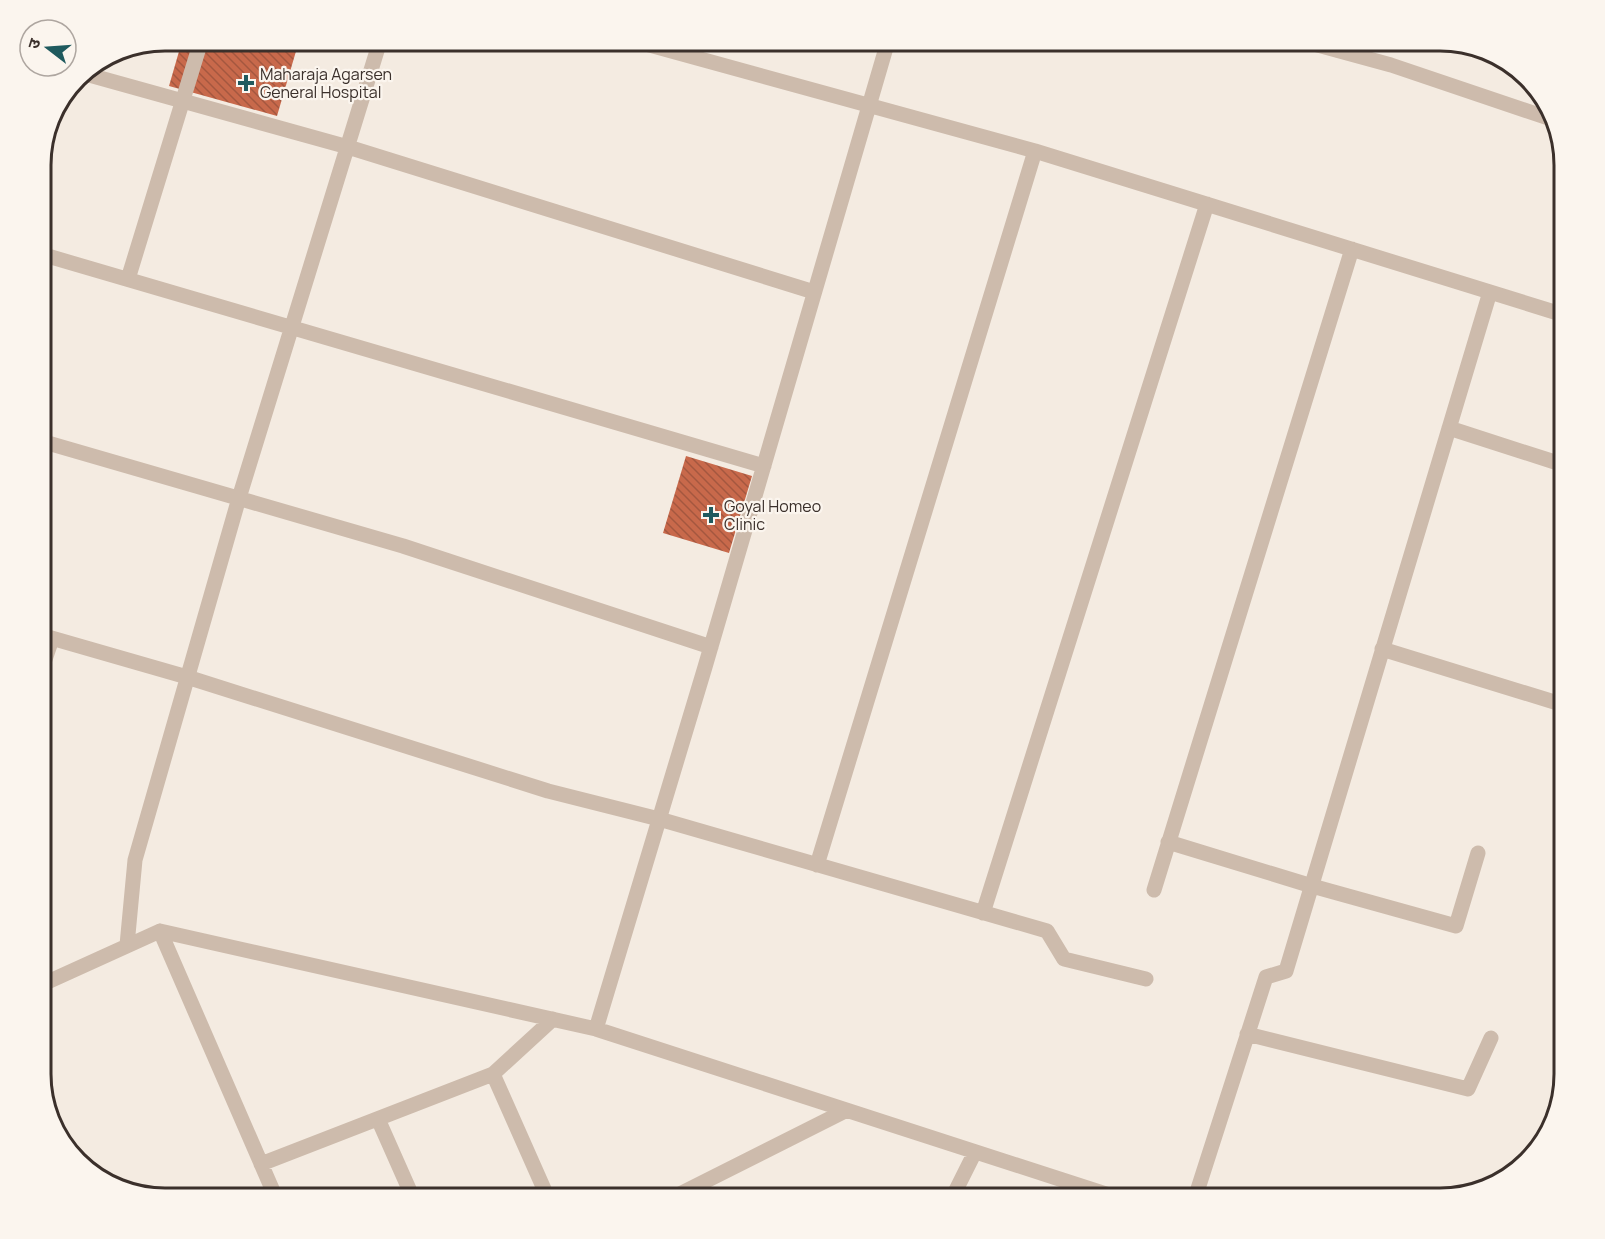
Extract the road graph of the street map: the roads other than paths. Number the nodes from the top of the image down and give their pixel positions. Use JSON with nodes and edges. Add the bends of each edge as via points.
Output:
{"nodes":[{"id":1,"x":198,"y":51,"type":"edge"},
{"id":2,"x":377,"y":51,"type":"edge"},
{"id":3,"x":675,"y":51,"type":"edge"},
{"id":4,"x":885,"y":51,"type":"edge"},
{"id":5,"x":1342,"y":51,"type":"edge"},
{"id":6,"x":94,"y":76,"type":"edge"},
{"id":7,"x":182,"y":101,"type":"junction"},
{"id":8,"x":869,"y":104,"type":"junction"},
{"id":9,"x":1543,"y":116,"type":"edge"},
{"id":10,"x":348,"y":147,"type":"junction"},
{"id":11,"x":1035,"y":151,"type":"junction"},
{"id":12,"x":1207,"y":204,"type":"junction"},
{"id":13,"x":1352,"y":249,"type":"junction"},
{"id":14,"x":51,"y":257,"type":"edge"},
{"id":15,"x":128,"y":279,"type":"junction"},
{"id":16,"x":814,"y":292,"type":"junction"},
{"id":17,"x":1490,"y":292,"type":"junction"},
{"id":18,"x":1554,"y":312,"type":"edge"},
{"id":19,"x":292,"y":328,"type":"junction"},
{"id":20,"x":1449,"y":428,"type":"junction"},
{"id":21,"x":51,"y":444,"type":"edge"},
{"id":22,"x":1554,"y":462,"type":"edge"},
{"id":23,"x":764,"y":466,"type":"junction"},
{"id":24,"x":238,"y":498,"type":"junction"},
{"id":25,"x":51,"y":638,"type":"edge"},
{"id":26,"x":711,"y":647,"type":"junction"},
{"id":27,"x":1382,"y":649,"type":"junction"},
{"id":28,"x":187,"y":677,"type":"junction"},
{"id":29,"x":1554,"y":702,"type":"edge"},
{"id":30,"x":659,"y":819,"type":"junction"},
{"id":31,"x":1168,"y":842,"type":"junction"},
{"id":32,"x":1478,"y":853,"type":"dead end"},
{"id":33,"x":817,"y":865,"type":"junction"},
{"id":34,"x":1311,"y":886,"type":"junction"},
{"id":35,"x":1154,"y":890,"type":"dead end"},
{"id":36,"x":983,"y":913,"type":"junction"},
{"id":37,"x":160,"y":931,"type":"junction"},
{"id":38,"x":127,"y":945,"type":"junction"},
{"id":39,"x":1146,"y":979,"type":"dead end"},
{"id":40,"x":51,"y":980,"type":"edge"},
{"id":41,"x":552,"y":1019,"type":"junction"},
{"id":42,"x":596,"y":1029,"type":"junction"},
{"id":43,"x":1247,"y":1034,"type":"junction"},
{"id":44,"x":1491,"y":1038,"type":"dead end"},
{"id":45,"x":493,"y":1074,"type":"junction"},
{"id":46,"x":847,"y":1110,"type":"junction"},
{"id":47,"x":378,"y":1119,"type":"junction"},
{"id":48,"x":975,"y":1152,"type":"junction"},
{"id":49,"x":261,"y":1164,"type":"junction"},
{"id":50,"x":272,"y":1188,"type":"edge"},
{"id":51,"x":409,"y":1188,"type":"edge"},
{"id":52,"x":544,"y":1188,"type":"edge"},
{"id":53,"x":692,"y":1188,"type":"edge"},
{"id":54,"x":957,"y":1188,"type":"edge"},
{"id":55,"x":1083,"y":1188,"type":"edge"},
{"id":56,"x":1198,"y":1188,"type":"edge"}],
"edges":[{"from":1,"to":7,"type":"street"},
{"from":2,"to":10,"type":"street"},
{"from":3,"to":8,"type":"street"},
{"from":4,"to":8,"type":"street"},
{"from":5,"to":9,"type":"street"},
{"from":6,"to":7,"type":"street"},
{"from":7,"to":10,"type":"street"},
{"from":7,"to":15,"type":"street"},
{"from":8,"to":11,"type":"street"},
{"from":8,"to":16,"type":"street"},
{"from":10,"to":16,"type":"street"},
{"from":10,"to":19,"type":"street"},
{"from":11,"to":12,"type":"street"},
{"from":11,"to":33,"type":"street"},
{"from":12,"to":13,"type":"street"},
{"from":12,"to":36,"type":"street"},
{"from":13,"to":17,"type":"street"},
{"from":13,"to":31,"type":"street"},
{"from":14,"to":15,"type":"street"},
{"from":15,"to":19,"type":"street"},
{"from":16,"to":23,"type":"street"},
{"from":17,"to":18,"type":"street"},
{"from":17,"to":20,"type":"street"},
{"from":19,"to":23,"type":"street"},
{"from":19,"to":24,"type":"street"},
{"from":20,"to":22,"type":"street"},
{"from":20,"to":27,"type":"street"},
{"from":21,"to":24,"type":"street"},
{"from":23,"to":26,"type":"street"},
{"from":24,"to":26,"type":"street","via":[[403,546]]},
{"from":24,"to":28,"type":"street"},
{"from":25,"to":28,"type":"street"},
{"from":26,"to":30,"type":"street"},
{"from":27,"to":29,"type":"street"},
{"from":27,"to":34,"type":"street"},
{"from":28,"to":30,"type":"street","via":[[548,790]]},
{"from":28,"to":38,"type":"street","via":[[135,860]]},
{"from":30,"to":33,"type":"street"},
{"from":30,"to":42,"type":"street"},
{"from":31,"to":34,"type":"street"},
{"from":31,"to":35,"type":"street"},
{"from":32,"to":34,"type":"street","via":[[1456,926]]},
{"from":33,"to":36,"type":"street"},
{"from":34,"to":43,"type":"street","via":[[1286,971],[1266,977]]},
{"from":36,"to":39,"type":"street","via":[[1047,931],[1064,959]]},
{"from":37,"to":38,"type":"street"},
{"from":37,"to":41,"type":"street"},
{"from":37,"to":49,"type":"street"},
{"from":38,"to":40,"type":"street"},
{"from":41,"to":42,"type":"street"},
{"from":41,"to":45,"type":"street"},
{"from":42,"to":46,"type":"street"},
{"from":43,"to":44,"type":"street","via":[[1468,1089]]},
{"from":43,"to":56,"type":"street"},
{"from":45,"to":47,"type":"street"},
{"from":45,"to":52,"type":"street"},
{"from":46,"to":48,"type":"street"},
{"from":46,"to":53,"type":"street"},
{"from":47,"to":49,"type":"street"},
{"from":47,"to":51,"type":"street"},
{"from":48,"to":54,"type":"street"},
{"from":48,"to":55,"type":"street"},
{"from":49,"to":50,"type":"street"}]}
